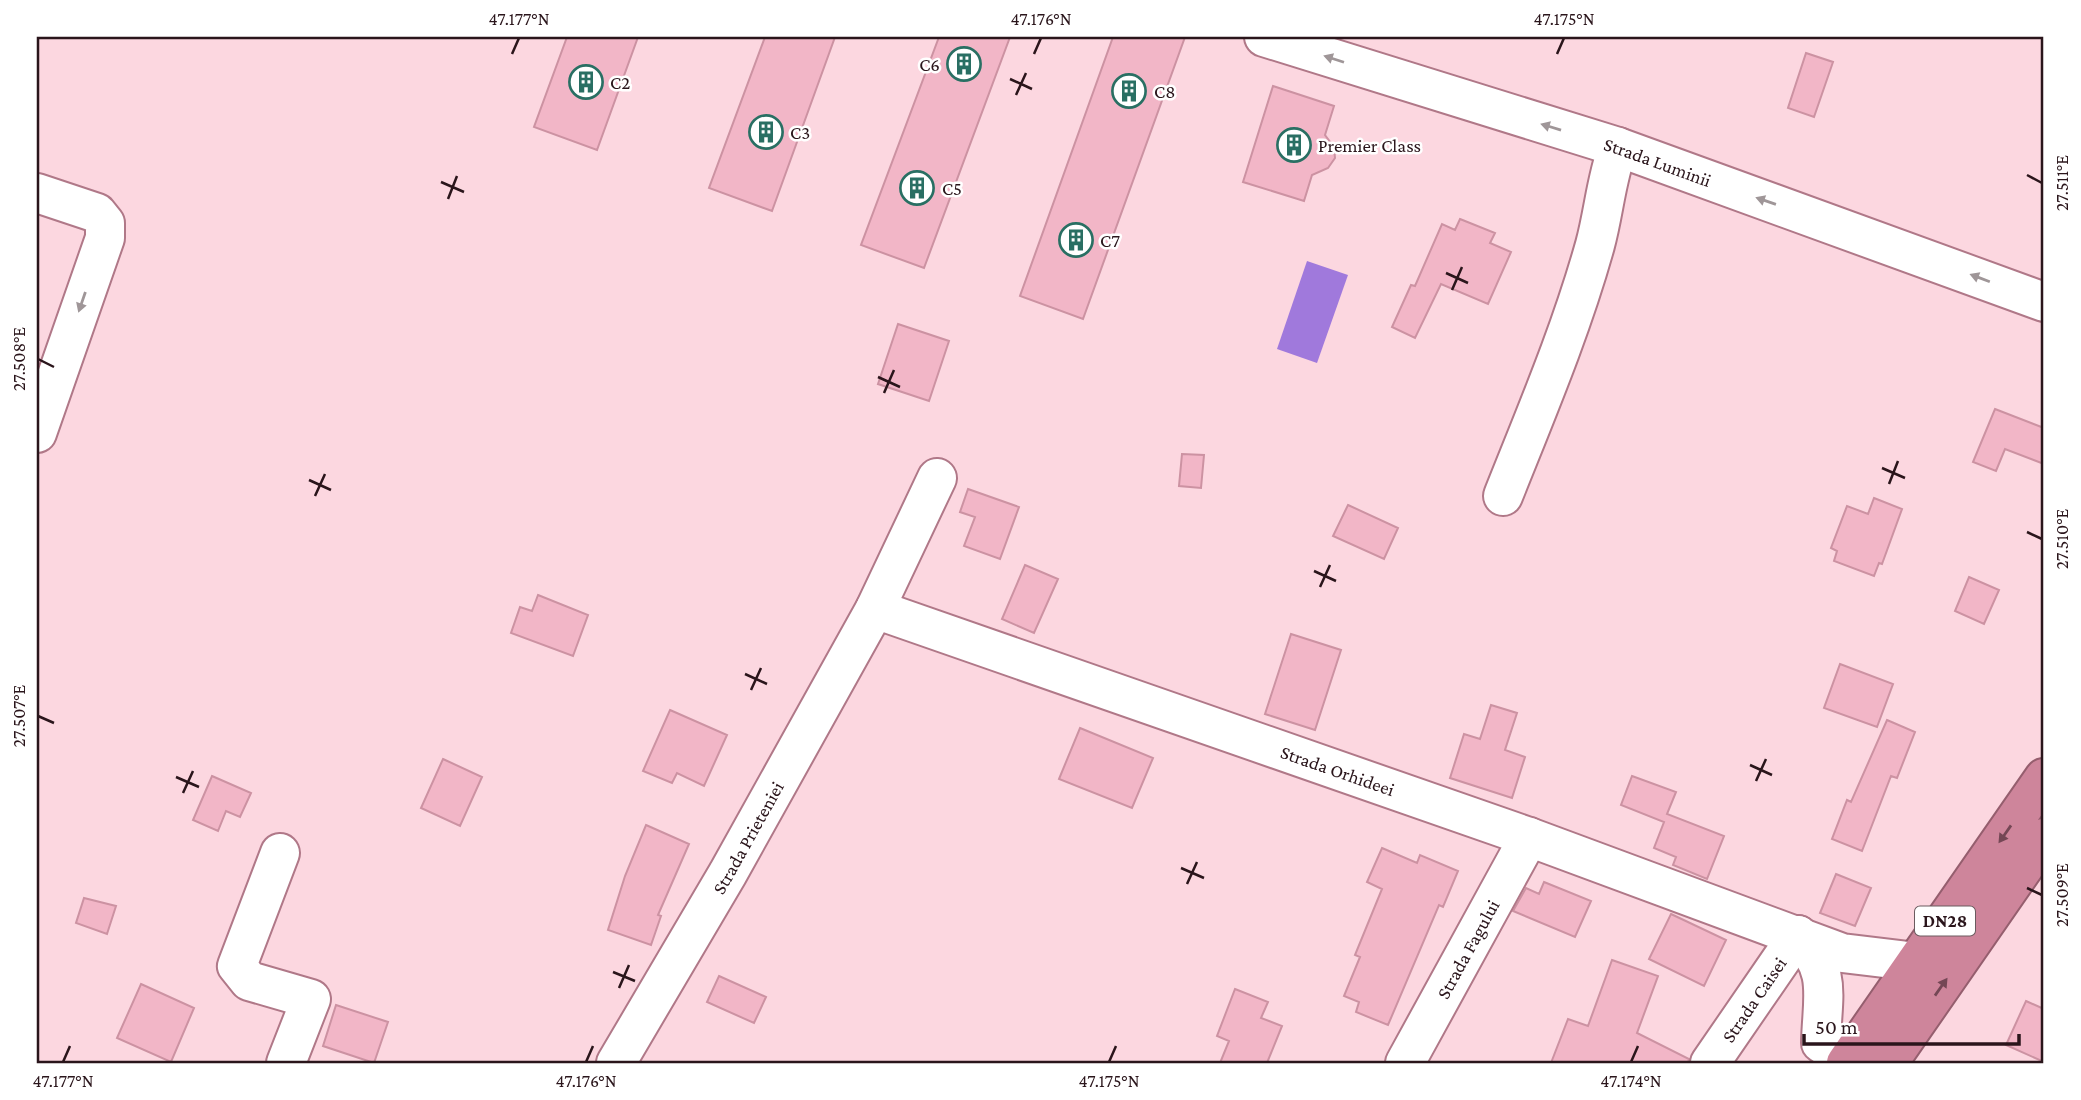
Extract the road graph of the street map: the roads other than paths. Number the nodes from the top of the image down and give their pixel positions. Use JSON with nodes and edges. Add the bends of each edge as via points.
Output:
{"nodes":[{"id":1,"x":1264,"y":37,"type":"edge"},
{"id":2,"x":1618,"y":147,"type":"junction"},
{"id":3,"x":37,"y":193,"type":"edge"},
{"id":4,"x":2044,"y":302,"type":"edge"},
{"id":5,"x":37,"y":433,"type":"edge"},
{"id":6,"x":937,"y":478,"type":"dead end"},
{"id":7,"x":1503,"y":496,"type":"dead end"},
{"id":8,"x":874,"y":610,"type":"junction"},
{"id":9,"x":2044,"y":778,"type":"edge"},
{"id":10,"x":1529,"y":837,"type":"junction"},
{"id":11,"x":2044,"y":838,"type":"edge"},
{"id":12,"x":280,"y":853,"type":"dead end"},
{"id":13,"x":1798,"y":935,"type":"junction"},
{"id":14,"x":1917,"y":962,"type":"junction"},
{"id":15,"x":1847,"y":1062,"type":"edge"},
{"id":16,"x":286,"y":1063,"type":"edge"},
{"id":17,"x":616,"y":1063,"type":"edge"},
{"id":18,"x":1405,"y":1063,"type":"edge"},
{"id":19,"x":1710,"y":1063,"type":"edge"},
{"id":20,"x":1888,"y":1063,"type":"edge"}],
"edges":[{"from":2,"to":1,"type":"street","name":"Strada Luminii","one_way":true},
{"from":4,"to":2,"type":"street","name":"Strada Luminii","one_way":true},
{"from":2,"to":7,"type":"street","via":[[1596,243],[1567,334]]},
{"from":3,"to":5,"type":"street","one_way":true,"via":[[97,213],[105,223],[105,238]]},
{"from":6,"to":8,"type":"street","name":"Strada Prieteniei"},
{"from":8,"to":10,"type":"street","name":"Strada Orhideei"},
{"from":8,"to":17,"type":"street","name":"Strada Prieteniei"},
{"from":9,"to":14,"type":"highway","number":"DN28","one_way":true},
{"from":10,"to":13,"type":"street","name":"Strada Orhideei"},
{"from":10,"to":18,"type":"street","name":"Strada Fagului"},
{"from":20,"to":11,"type":"highway","number":"DN28","one_way":true},
{"from":12,"to":16,"type":"street","via":[[237,966],[249,981],[311,999]]},
{"from":13,"to":14,"type":"street","name":"Strada Orhideei","via":[[1842,953]]},
{"from":13,"to":15,"type":"street","via":[[1823,971],[1821,1043]]},
{"from":13,"to":19,"type":"street","name":"Strada Caisei"},
{"from":14,"to":15,"type":"highway","number":"DN28"}]}
